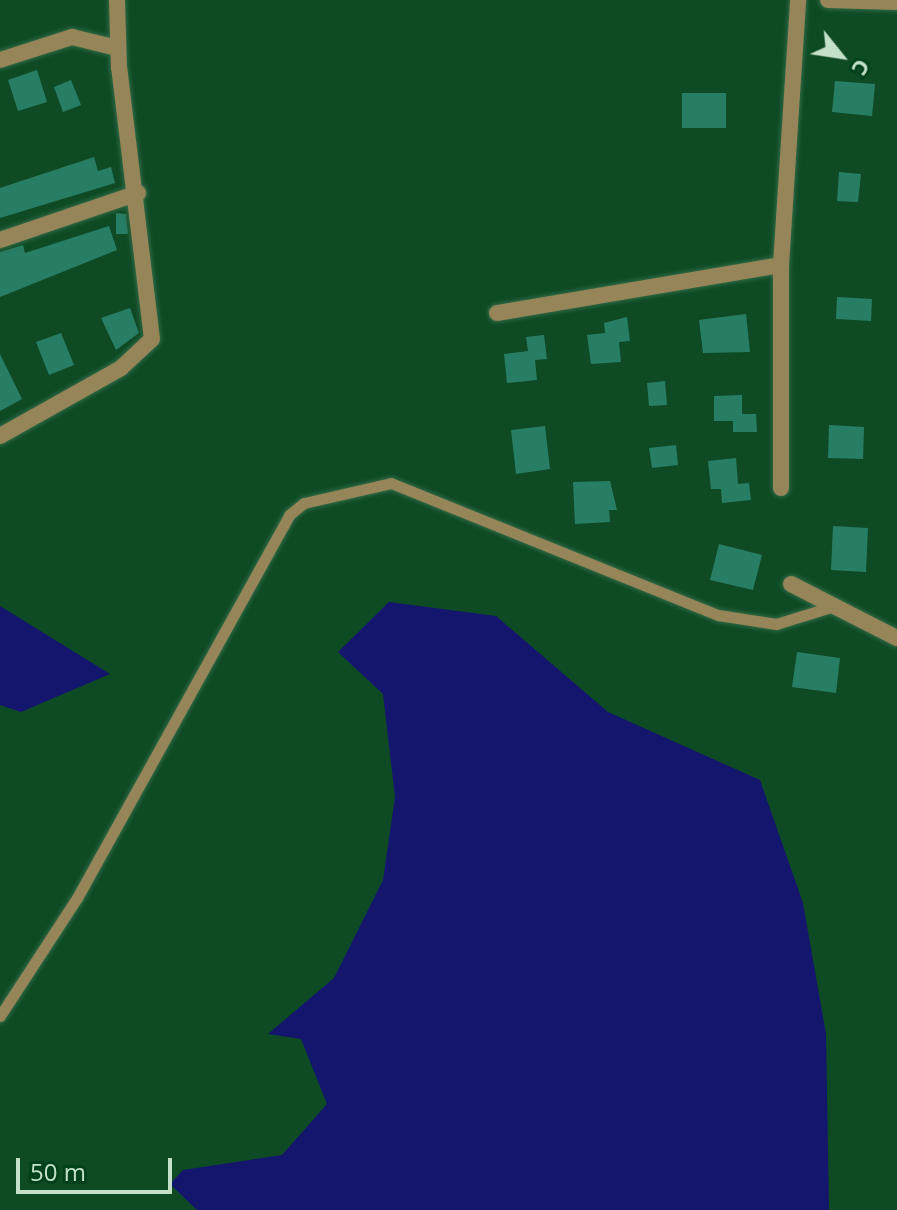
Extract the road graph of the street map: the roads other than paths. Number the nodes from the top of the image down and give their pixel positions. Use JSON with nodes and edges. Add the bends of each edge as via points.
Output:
{"nodes":[{"id":1,"x":117,"y":0,"type":"edge"},
{"id":2,"x":798,"y":0,"type":"edge"},
{"id":3,"x":828,"y":0,"type":"edge"},
{"id":4,"x":897,"y":2,"type":"edge"},
{"id":5,"x":117,"y":48,"type":"junction"},
{"id":6,"x":0,"y":60,"type":"edge"},
{"id":7,"x":138,"y":193,"type":"junction"},
{"id":8,"x":0,"y":240,"type":"edge"},
{"id":9,"x":781,"y":265,"type":"junction"},
{"id":10,"x":497,"y":313,"type":"dead end"},
{"id":11,"x":0,"y":436,"type":"edge"},
{"id":12,"x":781,"y":488,"type":"dead end"},
{"id":13,"x":791,"y":584,"type":"dead end"},
{"id":14,"x":834,"y":606,"type":"junction"},
{"id":15,"x":897,"y":638,"type":"edge"},
{"id":16,"x":0,"y":1016,"type":"edge"}],
"edges":[{"from":1,"to":5,"type":"street"},
{"from":2,"to":9,"type":"street"},
{"from":3,"to":4,"type":"street"},
{"from":5,"to":6,"type":"street","via":[[72,37]]},
{"from":5,"to":7,"type":"street"},
{"from":7,"to":8,"type":"street"},
{"from":7,"to":11,"type":"street","via":[[153,335],[146,349]]},
{"from":9,"to":10,"type":"street"},
{"from":9,"to":12,"type":"street"},
{"from":13,"to":14,"type":"street"},
{"from":14,"to":15,"type":"street"},
{"from":14,"to":16,"type":"lane","via":[[776,624],[718,615],[391,483],[304,503],[289,515],[77,898]]}]}
